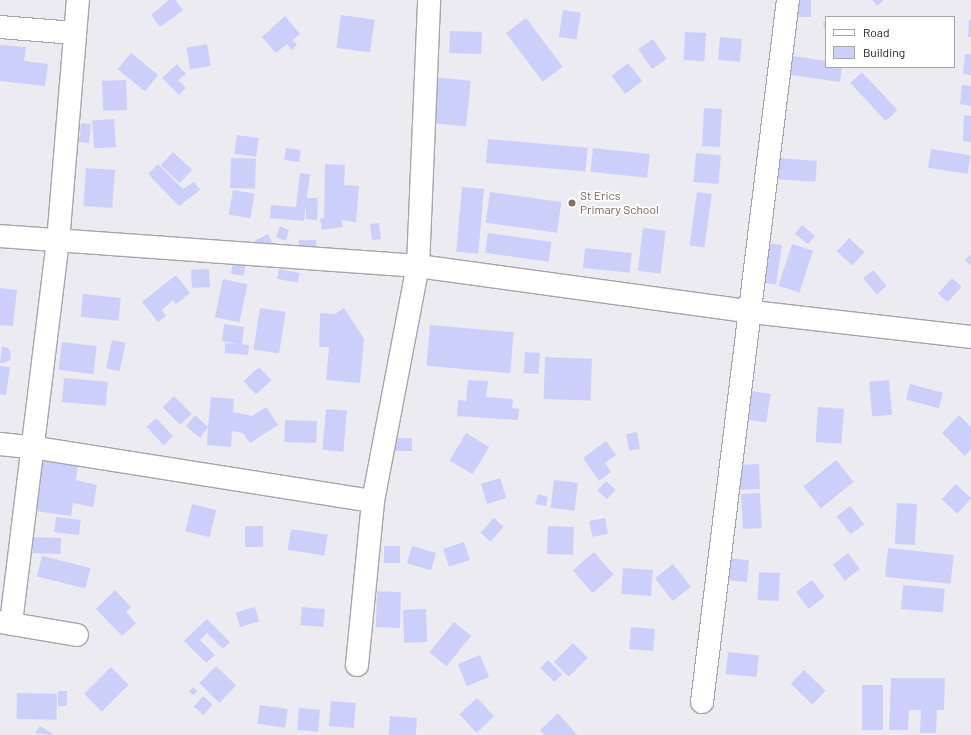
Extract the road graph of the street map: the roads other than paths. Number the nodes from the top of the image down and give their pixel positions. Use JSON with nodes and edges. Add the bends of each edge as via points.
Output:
{"nodes":[{"id":1,"x":78,"y":0,"type":"edge"},
{"id":2,"x":430,"y":0,"type":"edge"},
{"id":3,"x":788,"y":0,"type":"edge"},
{"id":4,"x":0,"y":27,"type":"edge"},
{"id":5,"x":74,"y":33,"type":"junction"},
{"id":6,"x":0,"y":236,"type":"edge"},
{"id":7,"x":58,"y":242,"type":"junction"},
{"id":8,"x":418,"y":266,"type":"junction"},
{"id":9,"x":752,"y":312,"type":"junction"},
{"id":10,"x":971,"y":337,"type":"edge"},
{"id":11,"x":0,"y":444,"type":"edge"},
{"id":12,"x":31,"y":447,"type":"junction"},
{"id":13,"x":373,"y":501,"type":"junction"},
{"id":14,"x":5,"y":622,"type":"edge"},
{"id":15,"x":77,"y":635,"type":"dead end"},
{"id":16,"x":357,"y":665,"type":"dead end"},
{"id":17,"x":702,"y":702,"type":"dead end"}],
"edges":[{"from":1,"to":5,"type":"street"},
{"from":2,"to":8,"type":"street"},
{"from":3,"to":9,"type":"street"},
{"from":4,"to":5,"type":"street"},
{"from":5,"to":7,"type":"street"},
{"from":6,"to":7,"type":"street"},
{"from":7,"to":8,"type":"street"},
{"from":7,"to":12,"type":"street"},
{"from":8,"to":9,"type":"street"},
{"from":8,"to":13,"type":"street"},
{"from":9,"to":10,"type":"street"},
{"from":9,"to":17,"type":"street"},
{"from":11,"to":12,"type":"street"},
{"from":12,"to":13,"type":"street"},
{"from":12,"to":14,"type":"street"},
{"from":13,"to":16,"type":"street"},
{"from":14,"to":15,"type":"street"}]}
